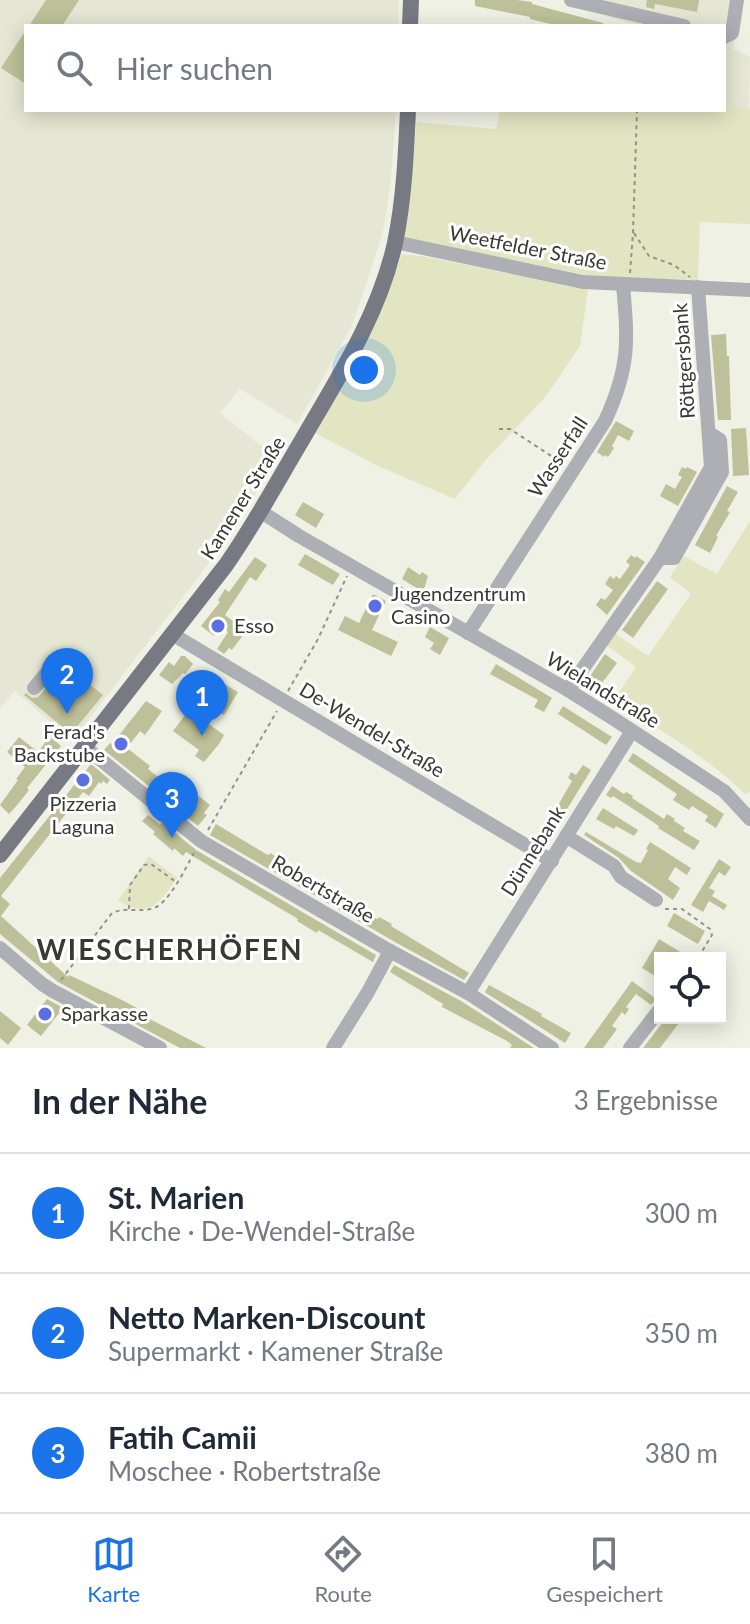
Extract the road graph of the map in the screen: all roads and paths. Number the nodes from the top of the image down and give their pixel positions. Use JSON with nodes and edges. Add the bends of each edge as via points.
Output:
{"nodes":[{"id":1,"x":411,"y":0,"type":"edge"},
{"id":2,"x":571,"y":0,"type":"edge"},
{"id":3,"x":737,"y":0,"type":"edge"},
{"id":4,"x":410,"y":24,"type":"edge"},
{"id":5,"x":675,"y":24,"type":"edge"},
{"id":6,"x":726,"y":36,"type":"edge"},
{"id":7,"x":408,"y":112,"type":"edge"},
{"id":8,"x":637,"y":112,"type":"edge"},
{"id":9,"x":633,"y":233,"type":"junction"},
{"id":10,"x":395,"y":242,"type":"junction"},
{"id":11,"x":626,"y":285,"type":"junction"},
{"id":12,"x":698,"y":287,"type":"junction"},
{"id":13,"x":750,"y":290,"type":"edge"},
{"id":14,"x":499,"y":429,"type":"dead end"},
{"id":15,"x":573,"y":471,"type":"junction"},
{"id":16,"x":260,"y":511,"type":"junction"},
{"id":17,"x":352,"y":566,"type":"junction"},
{"id":18,"x":468,"y":633,"type":"junction"},
{"id":19,"x":172,"y":634,"type":"junction"},
{"id":20,"x":64,"y":659,"type":"dead end"},
{"id":21,"x":297,"y":676,"type":"dead end"},
{"id":22,"x":34,"y":688,"type":"dead end"},
{"id":23,"x":568,"y":690,"type":"junction"},
{"id":24,"x":632,"y":731,"type":"junction"},
{"id":25,"x":263,"y":732,"type":"dead end"},
{"id":26,"x":85,"y":747,"type":"junction"},
{"id":27,"x":750,"y":819,"type":"edge"},
{"id":28,"x":212,"y":822,"type":"dead end"},
{"id":29,"x":566,"y":836,"type":"junction"},
{"id":30,"x":0,"y":855,"type":"edge"},
{"id":31,"x":552,"y":861,"type":"junction"},
{"id":32,"x":188,"y":863,"type":"dead end"},
{"id":33,"x":177,"y":882,"type":"junction"},
{"id":34,"x":656,"y":900,"type":"joint"},
{"id":35,"x":129,"y":909,"type":"junction"},
{"id":36,"x":0,"y":948,"type":"edge"},
{"id":37,"x":390,"y":951,"type":"junction"},
{"id":38,"x":702,"y":952,"type":"edge"},
{"id":39,"x":53,"y":991,"type":"junction"},
{"id":40,"x":468,"y":993,"type":"junction"},
{"id":41,"x":654,"y":1017,"type":"edge"},
{"id":42,"x":160,"y":1048,"type":"edge"},
{"id":43,"x":333,"y":1048,"type":"edge"},
{"id":44,"x":552,"y":1048,"type":"edge"},
{"id":45,"x":630,"y":1048,"type":"edge"}],
"edges":[{"from":1,"to":4,"type":"main road"},
{"from":2,"to":5,"type":"street"},
{"from":3,"to":6,"type":"street","via":[[732,33]]},
{"from":7,"to":10,"type":"main road","name":"Kamener Straße"},
{"from":8,"to":9,"type":"path"},
{"from":9,"to":11,"type":"path"},
{"from":9,"to":12,"type":"path","via":[[649,256],[674,265]]},
{"from":10,"to":11,"type":"street","name":"Weetfelder Straße","via":[[583,282]]},
{"from":10,"to":16,"type":"main road","name":"Kamener Straße","via":[[362,333]]},
{"from":11,"to":12,"type":"street","name":"Weetfelder Straße"},
{"from":11,"to":15,"type":"street","name":"Wasserfall","via":[[624,372],[605,421]]},
{"from":12,"to":13,"type":"street","name":"Weetfelder Straße"},
{"from":12,"to":23,"type":"street","name":"Röttgersbank","via":[[711,467],[698,503]]},
{"from":14,"to":15,"type":"path","via":[[510,429]]},
{"from":15,"to":18,"type":"street","name":"Wasserfall"},
{"from":16,"to":17,"type":"street","name":"Wielandstraße"},
{"from":16,"to":19,"type":"main road","name":"Kamener Straße","via":[[218,577]]},
{"from":17,"to":18,"type":"street","name":"Wielandstraße"},
{"from":17,"to":21,"type":"path"},
{"from":18,"to":23,"type":"street","name":"Wielandstraße"},
{"from":19,"to":26,"type":"main road","name":"Kamener Straße"},
{"from":19,"to":31,"type":"street","name":"De-Wendel-Straße"},
{"from":20,"to":22,"type":"street","via":[[60,657]]},
{"from":23,"to":24,"type":"street","name":"Wielandstraße"},
{"from":24,"to":27,"type":"street","name":"Wielandstraße","via":[[724,791]]},
{"from":24,"to":29,"type":"street","name":"Dünnebank"},
{"from":25,"to":28,"type":"path"},
{"from":26,"to":30,"type":"main road","name":"Kamener Straße"},
{"from":26,"to":37,"type":"street","name":"Robertstraße","via":[[201,841]]},
{"from":29,"to":31,"type":"street","name":"Dünnebank"},
{"from":29,"to":34,"type":"street"},
{"from":31,"to":40,"type":"street","name":"Dünnebank"},
{"from":32,"to":33,"type":"path"},
{"from":33,"to":35,"type":"path","via":[[157,907]]},
{"from":33,"to":35,"type":"path","via":[[151,864],[144,865],[130,885]]},
{"from":34,"to":38,"type":"path","via":[[662,909],[682,909],[710,929]]},
{"from":35,"to":39,"type":"path","via":[[112,913]]},
{"from":36,"to":39,"type":"street"},
{"from":37,"to":40,"type":"street","name":"Robertstraße"},
{"from":37,"to":43,"type":"street"},
{"from":39,"to":42,"type":"street"},
{"from":40,"to":44,"type":"street","name":"Robertstraße"},
{"from":41,"to":45,"type":"street"}]}
